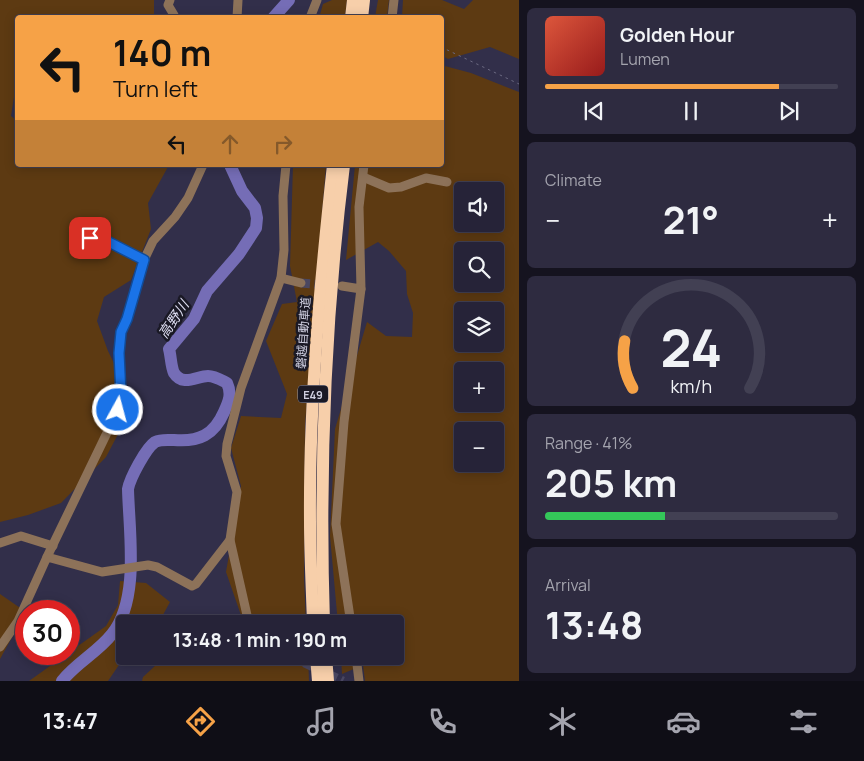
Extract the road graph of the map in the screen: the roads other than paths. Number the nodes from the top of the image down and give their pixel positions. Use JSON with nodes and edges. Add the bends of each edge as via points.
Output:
{"nodes":[{"id":1,"x":170,"y":0,"type":"edge"},
{"id":2,"x":238,"y":0,"type":"edge"},
{"id":3,"x":317,"y":0,"type":"edge"},
{"id":4,"x":353,"y":0,"type":"edge"},
{"id":5,"x":364,"y":0,"type":"edge"},
{"id":6,"x":394,"y":0,"type":"edge"},
{"id":7,"x":174,"y":15,"type":"dead end"},
{"id":8,"x":237,"y":15,"type":"edge"},
{"id":9,"x":311,"y":15,"type":"edge"},
{"id":10,"x":350,"y":15,"type":"edge"},
{"id":11,"x":362,"y":15,"type":"edge"},
{"id":12,"x":392,"y":15,"type":"edge"},
{"id":13,"x":202,"y":167,"type":"edge"},
{"id":14,"x":286,"y":167,"type":"edge"},
{"id":15,"x":333,"y":167,"type":"edge"},
{"id":16,"x":344,"y":167,"type":"edge"},
{"id":17,"x":364,"y":167,"type":"edge"},
{"id":18,"x":363,"y":177,"type":"junction"},
{"id":19,"x":447,"y":182,"type":"dead end"},
{"id":20,"x":90,"y":238,"type":"dead end"},
{"id":21,"x":144,"y":260,"type":"junction"},
{"id":22,"x":281,"y":278,"type":"junction"},
{"id":23,"x":301,"y":283,"type":"tunnel mouth"},
{"id":24,"x":342,"y":286,"type":"dead end"},
{"id":25,"x":361,"y":289,"type":"junction"},
{"id":26,"x":230,"y":540,"type":"junction"},
{"id":27,"x":0,"y":543,"type":"edge"},
{"id":28,"x":53,"y":546,"type":"junction"},
{"id":29,"x":47,"y":557,"type":"junction"},
{"id":30,"x":246,"y":615,"type":"edge"},
{"id":31,"x":313,"y":615,"type":"edge"},
{"id":32,"x":324,"y":615,"type":"edge"},
{"id":33,"x":350,"y":615,"type":"edge"},
{"id":34,"x":0,"y":647,"type":"edge"},
{"id":35,"x":317,"y":665,"type":"edge"},
{"id":36,"x":327,"y":665,"type":"edge"},
{"id":37,"x":357,"y":665,"type":"edge"},
{"id":38,"x":318,"y":681,"type":"edge"},
{"id":39,"x":328,"y":681,"type":"edge"},
{"id":40,"x":359,"y":681,"type":"edge"}],
"edges":[{"from":1,"to":7,"type":"street","via":[[168,4]]},
{"from":2,"to":8,"type":"street"},
{"from":3,"to":9,"type":"street"},
{"from":4,"to":10,"type":"highway"},
{"from":5,"to":11,"type":"highway"},
{"from":6,"to":12,"type":"street"},
{"from":13,"to":21,"type":"street","via":[[188,198],[153,241]]},
{"from":14,"to":22,"type":"street"},
{"from":15,"to":31,"type":"highway","name":"磐越自動車道","number":"E49","via":[[314,371],[310,521]]},
{"from":16,"to":32,"type":"highway","name":"磐越自動車道","number":"E49","via":[[331,276],[325,373],[321,521]]},
{"from":17,"to":18,"type":"street"},
{"from":18,"to":19,"type":"street","via":[[389,188],[426,178]]},
{"from":18,"to":25,"type":"street","via":[[359,207]]},
{"from":20,"to":21,"type":"street","via":[[103,239]]},
{"from":21,"to":28,"type":"street","via":[[121,332],[118,410]]},
{"from":22,"to":23,"type":"street"},
{"from":22,"to":26,"type":"street","via":[[242,388],[227,444],[226,456],[237,492]]},
{"from":24,"to":25,"type":"street"},
{"from":25,"to":33,"type":"street","via":[[344,422],[336,524]]},
{"from":26,"to":29,"type":"street","via":[[192,586],[157,567],[136,566],[102,572]]},
{"from":26,"to":30,"type":"street"},
{"from":27,"to":28,"type":"street","via":[[21,536]]},
{"from":28,"to":29,"type":"street"},
{"from":29,"to":34,"type":"street","via":[[18,621]]},
{"from":35,"to":38,"type":"highway"},
{"from":36,"to":39,"type":"highway"},
{"from":37,"to":40,"type":"street"}]}
